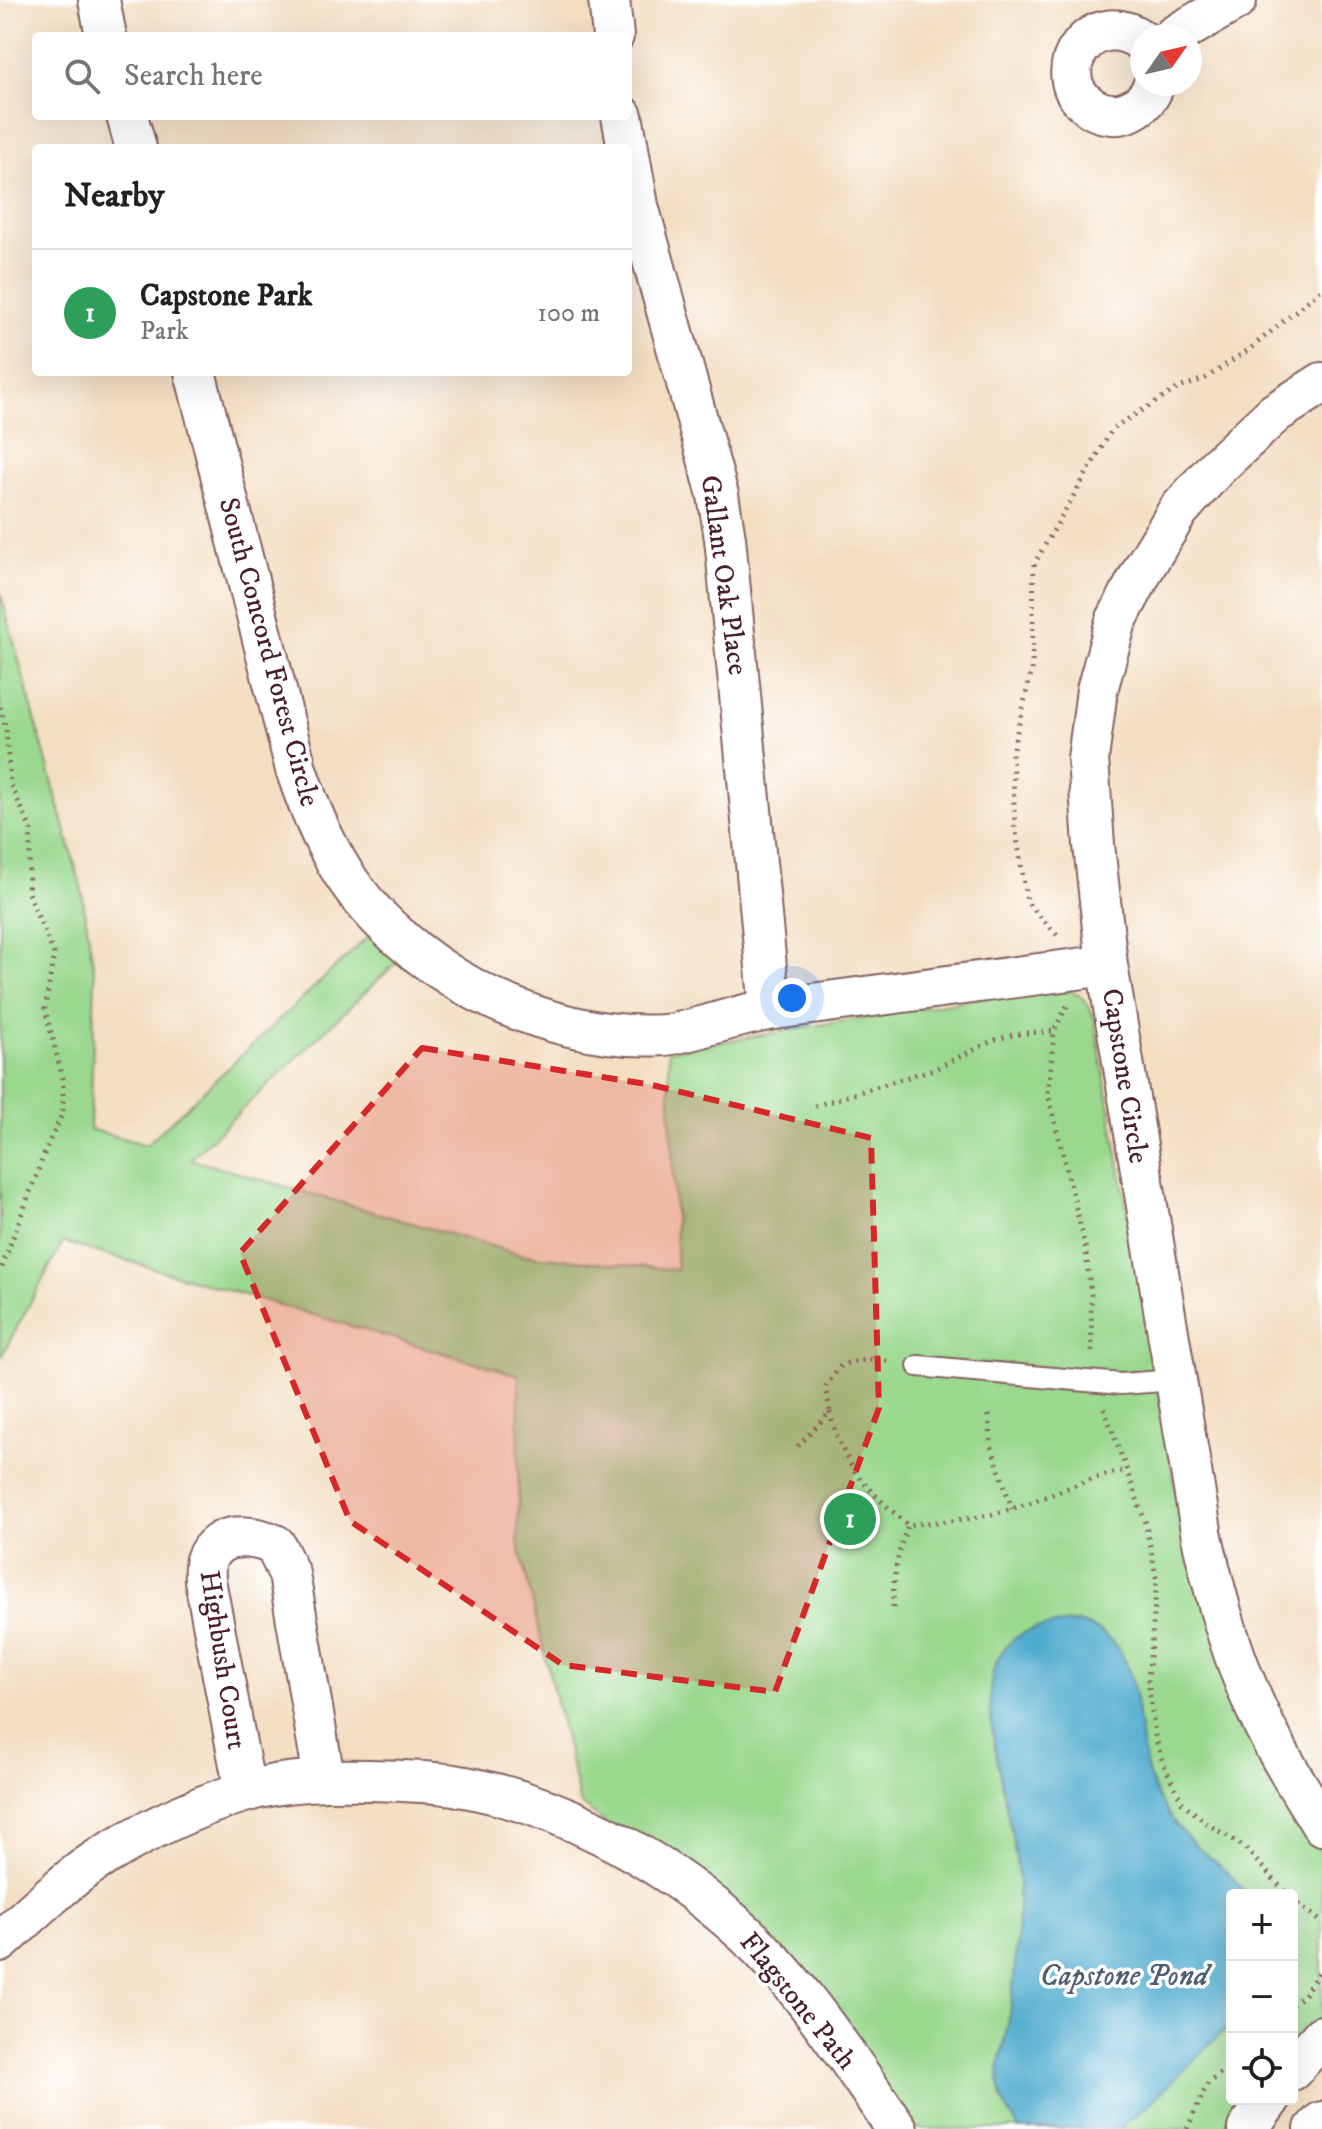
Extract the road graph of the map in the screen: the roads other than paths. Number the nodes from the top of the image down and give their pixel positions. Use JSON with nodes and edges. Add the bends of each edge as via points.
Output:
{"nodes":[{"id":1,"x":99,"y":0,"type":"edge"},
{"id":2,"x":609,"y":0,"type":"edge"},
{"id":3,"x":1236,"y":0,"type":"edge"},
{"id":4,"x":1195,"y":24,"type":"edge"},
{"id":5,"x":105,"y":32,"type":"edge"},
{"id":6,"x":613,"y":32,"type":"edge"},
{"id":7,"x":1130,"y":33,"type":"edge"},
{"id":8,"x":1148,"y":96,"type":"edge"},
{"id":9,"x":128,"y":120,"type":"edge"},
{"id":10,"x":623,"y":120,"type":"edge"},
{"id":11,"x":135,"y":144,"type":"edge"},
{"id":12,"x":627,"y":144,"type":"edge"},
{"id":13,"x":632,"y":171,"type":"edge"},
{"id":14,"x":196,"y":376,"type":"edge"},
{"id":15,"x":1322,"y":383,"type":"edge"},
{"id":16,"x":1107,"y":965,"type":"junction"},
{"id":17,"x":770,"y":1009,"type":"junction"},
{"id":18,"x":918,"y":1366,"type":"road end"},
{"id":19,"x":1176,"y":1380,"type":"junction"},
{"id":20,"x":324,"y":1778,"type":"junction"},
{"id":21,"x":245,"y":1791,"type":"junction"},
{"id":22,"x":1322,"y":1825,"type":"edge"},
{"id":23,"x":0,"y":1942,"type":"edge"},
{"id":24,"x":1322,"y":2036,"type":"edge"},
{"id":25,"x":1298,"y":2063,"type":"edge"},
{"id":26,"x":1266,"y":2105,"type":"edge"},
{"id":27,"x":1322,"y":2122,"type":"edge"},
{"id":28,"x":897,"y":2129,"type":"edge"},
{"id":29,"x":1248,"y":2129,"type":"edge"},
{"id":30,"x":1315,"y":2129,"type":"edge"}],
"edges":[{"from":1,"to":5,"type":"street"},
{"from":2,"to":6,"type":"street"},
{"from":3,"to":4,"type":"street"},
{"from":7,"to":8,"type":"street","via":[[1113,29],[1087,39],[1072,63],[1072,77],[1084,102],[1108,114],[1134,109]]},
{"from":9,"to":11,"type":"street"},
{"from":10,"to":12,"type":"street","name":"Gallant Oak Place"},
{"from":13,"to":17,"type":"street","name":"Gallant Oak Place","via":[[718,495]]},
{"from":14,"to":17,"type":"street","name":"South Concord Forest Circle","via":[[314,822],[338,866],[390,929],[422,958],[489,997],[612,1034],[668,1035]]},
{"from":15,"to":16,"type":"street","name":"Capstone Circle","via":[[1275,413],[1178,511],[1116,621],[1097,690],[1088,759]]},
{"from":16,"to":17,"type":"street","name":"South Concord Forest Circle"},
{"from":16,"to":19,"type":"street","name":"Capstone Circle"},
{"from":18,"to":19,"type":"lane","via":[[1121,1384]]},
{"from":19,"to":22,"type":"street","name":"Capstone Circle","via":[[1202,1537],[1230,1638],[1255,1705]]},
{"from":20,"to":21,"type":"street","name":"Flagstone Path"},
{"from":20,"to":21,"type":"street","name":"Highbush Court","via":[[289,1574],[275,1545],[255,1536],[237,1537],[217,1544],[206,1560],[205,1580]]},
{"from":20,"to":28,"type":"street","name":"Flagstone Path","via":[[453,1785],[495,1794],[545,1808],[637,1854],[734,1923],[774,1964]]},
{"from":21,"to":23,"type":"street","name":"Flagstone Path","via":[[104,1855]]},
{"from":24,"to":25,"type":"street"},
{"from":26,"to":29,"type":"street"},
{"from":27,"to":30,"type":"street"}]}
